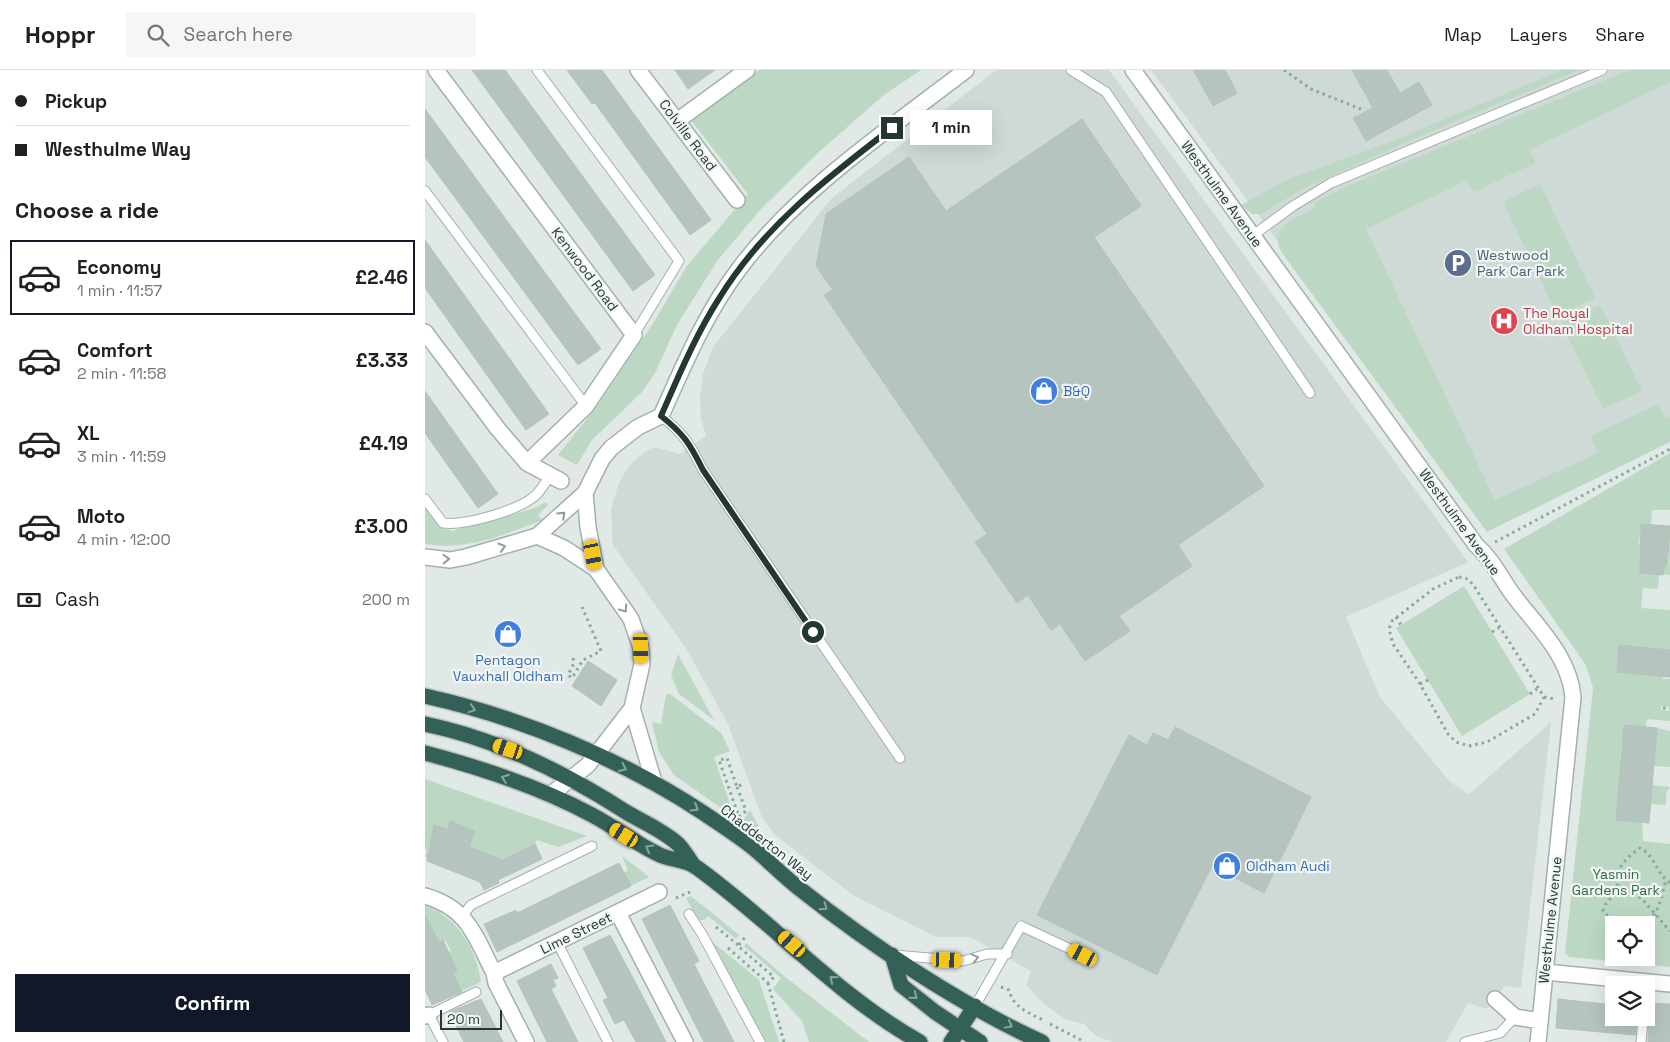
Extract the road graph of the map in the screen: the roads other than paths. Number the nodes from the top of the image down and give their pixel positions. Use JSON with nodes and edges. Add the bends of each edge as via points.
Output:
{"nodes":[{"id":1,"x":436,"y":70,"type":"edge"},
{"id":2,"x":537,"y":70,"type":"edge"},
{"id":3,"x":638,"y":70,"type":"edge"},
{"id":4,"x":747,"y":70,"type":"edge"},
{"id":5,"x":965,"y":70,"type":"edge"},
{"id":6,"x":1071,"y":70,"type":"edge"},
{"id":7,"x":1133,"y":70,"type":"edge"},
{"id":8,"x":1602,"y":70,"type":"edge"},
{"id":9,"x":677,"y":121,"type":"junction"},
{"id":10,"x":425,"y":191,"type":"edge"},
{"id":11,"x":737,"y":200,"type":"dead end"},
{"id":12,"x":1253,"y":236,"type":"junction"},
{"id":13,"x":425,"y":332,"type":"edge"},
{"id":14,"x":634,"y":335,"type":"junction"},
{"id":15,"x":1310,"y":393,"type":"dead end"},
{"id":16,"x":586,"y":406,"type":"junction"},
{"id":17,"x":661,"y":416,"type":"junction"},
{"id":18,"x":527,"y":462,"type":"junction"},
{"id":19,"x":555,"y":478,"type":"joint"},
{"id":20,"x":585,"y":493,"type":"junction"},
{"id":21,"x":425,"y":499,"type":"edge"},
{"id":22,"x":537,"y":536,"type":"junction"},
{"id":23,"x":425,"y":557,"type":"edge"},
{"id":24,"x":596,"y":569,"type":"junction"},
{"id":25,"x":425,"y":696,"type":"edge"},
{"id":26,"x":632,"y":708,"type":"junction"},
{"id":27,"x":425,"y":724,"type":"edge"},
{"id":28,"x":425,"y":753,"type":"edge"},
{"id":29,"x":597,"y":756,"type":"junction"},
{"id":30,"x":900,"y":758,"type":"dead end"},
{"id":31,"x":572,"y":779,"type":"junction"},
{"id":32,"x":654,"y":782,"type":"junction"},
{"id":33,"x":550,"y":795,"type":"junction"},
{"id":34,"x":592,"y":846,"type":"dead end"},
{"id":35,"x":694,"y":866,"type":"junction"},
{"id":36,"x":659,"y":892,"type":"dead end"},
{"id":37,"x":425,"y":896,"type":"edge"},
{"id":38,"x":618,"y":912,"type":"junction"},
{"id":39,"x":689,"y":914,"type":"dead end"},
{"id":40,"x":463,"y":915,"type":"junction"},
{"id":41,"x":557,"y":942,"type":"junction"},
{"id":42,"x":1007,"y":954,"type":"junction"},
{"id":43,"x":892,"y":955,"type":"junction"},
{"id":44,"x":1083,"y":955,"type":"dead end"},
{"id":45,"x":1545,"y":972,"type":"junction"},
{"id":46,"x":494,"y":973,"type":"junction"},
{"id":47,"x":1605,"y":980,"type":"edge"},
{"id":48,"x":1670,"y":984,"type":"edge"},
{"id":49,"x":1655,"y":985,"type":"edge"},
{"id":50,"x":477,"y":992,"type":"dead end"},
{"id":51,"x":1495,"y":999,"type":"dead end"},
{"id":52,"x":975,"y":1006,"type":"junction"},
{"id":53,"x":427,"y":1015,"type":"edge"},
{"id":54,"x":1515,"y":1017,"type":"junction"},
{"id":55,"x":1540,"y":1021,"type":"junction"},
{"id":56,"x":1642,"y":1026,"type":"edge"},
{"id":57,"x":955,"y":1036,"type":"edge"},
{"id":58,"x":443,"y":1042,"type":"edge"},
{"id":59,"x":526,"y":1042,"type":"edge"},
{"id":60,"x":608,"y":1042,"type":"edge"},
{"id":61,"x":685,"y":1042,"type":"edge"},
{"id":62,"x":759,"y":1042,"type":"edge"},
{"id":63,"x":920,"y":1042,"type":"edge"},
{"id":64,"x":980,"y":1042,"type":"edge"},
{"id":65,"x":1042,"y":1042,"type":"edge"},
{"id":66,"x":1465,"y":1042,"type":"edge"},
{"id":67,"x":1538,"y":1042,"type":"edge"},
{"id":68,"x":1641,"y":1042,"type":"edge"}],
"edges":[{"from":1,"to":14,"type":"street","name":"Kenwood Road"},
{"from":2,"to":14,"type":"lane","via":[[679,261]]},
{"from":3,"to":9,"type":"street","name":"Colville Road"},
{"from":4,"to":9,"type":"street"},
{"from":5,"to":17,"type":"street","via":[[824,182],[761,241],[720,296],[693,344]]},
{"from":6,"to":15,"type":"lane","via":[[1106,92]]},
{"from":7,"to":12,"type":"street","name":"Westhulme Avenue"},
{"from":8,"to":12,"type":"lane","via":[[1331,183]]},
{"from":9,"to":11,"type":"street","name":"Colville Road"},
{"from":10,"to":16,"type":"lane"},
{"from":12,"to":45,"type":"street","name":"Westhulme Avenue","via":[[1558,654],[1571,679],[1573,697]]},
{"from":13,"to":18,"type":"street"},
{"from":14,"to":16,"type":"street"},
{"from":16,"to":18,"type":"street"},
{"from":17,"to":20,"type":"street","via":[[638,427],[611,448]]},
{"from":17,"to":30,"type":"lane","via":[[681,431],[703,470]]},
{"from":18,"to":19,"type":"street"},
{"from":19,"to":21,"type":"lane","via":[[519,506],[456,525],[443,523]]},
{"from":22,"to":20,"type":"street","one_way":true},
{"from":20,"to":24,"type":"street"},
{"from":23,"to":22,"type":"street","one_way":true,"via":[[450,560]]},
{"from":22,"to":24,"type":"street","via":[[564,548]]},
{"from":24,"to":26,"type":"street","one_way":true,"via":[[631,619],[641,648],[642,664]]},
{"from":25,"to":29,"type":"highway","name":"Chadderton Way","one_way":true,"via":[[496,716]]},
{"from":26,"to":29,"type":"street"},
{"from":26,"to":32,"type":"street"},
{"from":27,"to":31,"type":"highway","via":[[508,749]]},
{"from":33,"to":28,"type":"highway","one_way":true},
{"from":29,"to":31,"type":"street"},
{"from":29,"to":32,"type":"highway","name":"Chadderton Way","one_way":true},
{"from":31,"to":33,"type":"street"},
{"from":31,"to":35,"type":"highway","via":[[678,845]]},
{"from":32,"to":43,"type":"highway","name":"Chadderton Way","one_way":true,"via":[[751,847],[800,889]]},
{"from":35,"to":33,"type":"highway","one_way":true,"via":[[661,856],[592,815]]},
{"from":34,"to":40,"type":"lane","via":[[471,905]]},
{"from":63,"to":35,"type":"highway","one_way":true,"via":[[870,1010],[780,933]]},
{"from":36,"to":38,"type":"street","name":"Lime Street"},
{"from":37,"to":40,"type":"street"},
{"from":38,"to":41,"type":"street","name":"Lime Street"},
{"from":38,"to":61,"type":"street"},
{"from":39,"to":62,"type":"lane"},
{"from":40,"to":46,"type":"street"},
{"from":41,"to":46,"type":"street","name":"Lime Street"},
{"from":41,"to":60,"type":"lane"},
{"from":43,"to":42,"type":"lane","one_way":true,"via":[[963,961],[987,954]]},
{"from":42,"to":44,"type":"lane","via":[[1021,926]]},
{"from":42,"to":52,"type":"lane"},
{"from":43,"to":52,"type":"highway","name":"Chadderton Way"},
{"from":43,"to":57,"type":"highway","one_way":true,"via":[[901,985]]},
{"from":45,"to":47,"type":"street"},
{"from":45,"to":55,"type":"street","name":"Westhulme Avenue"},
{"from":46,"to":59,"type":"street"},
{"from":48,"to":49,"type":"street"},
{"from":50,"to":53,"type":"lane"},
{"from":51,"to":54,"type":"street"},
{"from":52,"to":57,"type":"highway"},
{"from":52,"to":65,"type":"highway","name":"Chadderton Way","one_way":true},
{"from":53,"to":58,"type":"lane"},
{"from":54,"to":55,"type":"street"},
{"from":54,"to":66,"type":"lane","via":[[1500,1033]]},
{"from":55,"to":67,"type":"street","name":"Westhulme Avenue"},
{"from":56,"to":68,"type":"lane"},
{"from":57,"to":64,"type":"highway"}]}
